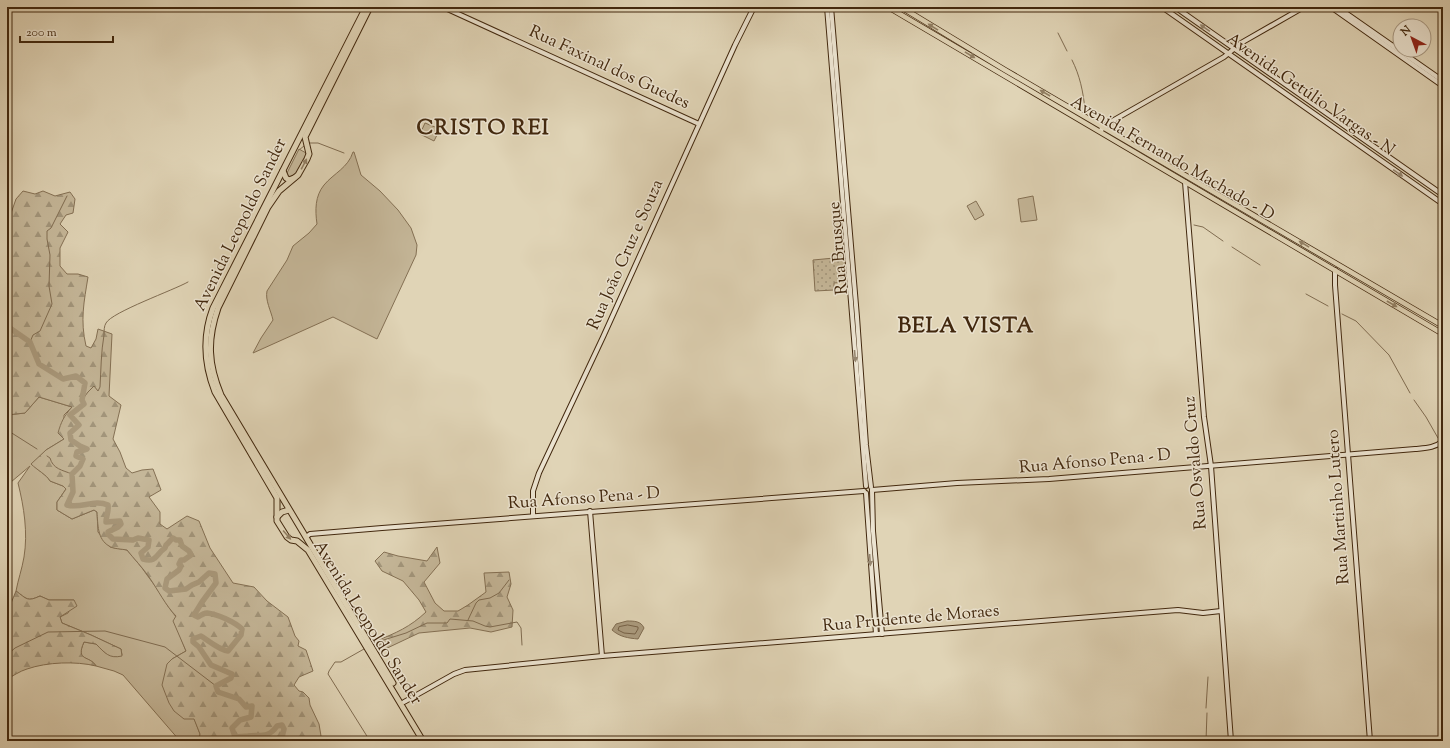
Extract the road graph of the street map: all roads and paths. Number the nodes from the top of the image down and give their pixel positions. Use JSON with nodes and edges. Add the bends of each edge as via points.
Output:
{"nodes":[{"id":1,"x":366,"y":7,"type":"edge"},
{"id":2,"x":370,"y":7,"type":"edge"},
{"id":3,"x":443,"y":7,"type":"edge"},
{"id":4,"x":754,"y":7,"type":"edge"},
{"id":5,"x":827,"y":7,"type":"edge"},
{"id":6,"x":831,"y":7,"type":"edge"},
{"id":7,"x":888,"y":7,"type":"edge"},
{"id":8,"x":901,"y":7,"type":"edge"},
{"id":9,"x":1162,"y":7,"type":"edge"},
{"id":10,"x":1175,"y":7,"type":"edge"},
{"id":11,"x":1304,"y":7,"type":"edge"},
{"id":12,"x":1331,"y":7,"type":"edge"},
{"id":13,"x":1338,"y":9,"type":"edge"},
{"id":14,"x":1234,"y":48,"type":"junction"},
{"id":15,"x":1228,"y":54,"type":"junction"},
{"id":16,"x":1434,"y":78,"type":"junction"},
{"id":17,"x":1443,"y":81,"type":"edge"},
{"id":18,"x":1443,"y":86,"type":"edge"},
{"id":19,"x":699,"y":124,"type":"junction"},
{"id":20,"x":1103,"y":127,"type":"junction"},
{"id":21,"x":1100,"y":132,"type":"junction"},
{"id":22,"x":296,"y":144,"type":"junction"},
{"id":23,"x":308,"y":149,"type":"junction"},
{"id":24,"x":283,"y":171,"type":"junction"},
{"id":25,"x":296,"y":178,"type":"junction"},
{"id":26,"x":1185,"y":182,"type":"junction"},
{"id":27,"x":1443,"y":195,"type":"edge"},
{"id":28,"x":1443,"y":204,"type":"edge"},
{"id":29,"x":1277,"y":236,"type":"junction"},
{"id":30,"x":1291,"y":237,"type":"junction"},
{"id":31,"x":1338,"y":264,"type":"junction"},
{"id":32,"x":1335,"y":270,"type":"junction"},
{"id":33,"x":1379,"y":288,"type":"junction"},
{"id":34,"x":1375,"y":294,"type":"junction"},
{"id":35,"x":1443,"y":326,"type":"edge"},
{"id":36,"x":1443,"y":334,"type":"edge"},
{"id":37,"x":1443,"y":441,"type":"edge"},
{"id":38,"x":1348,"y":454,"type":"junction"},
{"id":39,"x":1211,"y":466,"type":"junction"},
{"id":40,"x":868,"y":490,"type":"junction"},
{"id":41,"x":289,"y":510,"type":"junction"},
{"id":42,"x":590,"y":511,"type":"junction"},
{"id":43,"x":533,"y":516,"type":"junction"},
{"id":44,"x":277,"y":518,"type":"junction"},
{"id":45,"x":306,"y":536,"type":"junction"},
{"id":46,"x":297,"y":541,"type":"junction"},
{"id":47,"x":1221,"y":611,"type":"junction"},
{"id":48,"x":876,"y":634,"type":"junction"},
{"id":49,"x":882,"y":634,"type":"junction"},
{"id":50,"x":602,"y":656,"type":"junction"},
{"id":51,"x":404,"y":702,"type":"junction"},
{"id":52,"x":424,"y":741,"type":"edge"},
{"id":53,"x":427,"y":741,"type":"edge"},
{"id":54,"x":1231,"y":741,"type":"edge"},
{"id":55,"x":1370,"y":741,"type":"edge"}],
"edges":[{"from":1,"to":22,"type":"highway","name":"Avenida Leopoldo Sander"},
{"from":2,"to":23,"type":"highway","name":"Avenida Leopoldo Sander","via":[[305,137]]},
{"from":3,"to":19,"type":"street","name":"Rua Faxinal dos Guedes"},
{"from":4,"to":19,"type":"street","name":"Rua João Cruz e Souza"},
{"from":5,"to":40,"type":"street","name":"Rua Brusque","one_way":true},
{"from":6,"to":40,"type":"street","name":"Rua Brusque","via":[[857,317]]},
{"from":7,"to":21,"type":"main road","name":"Avenida Fernando Machado - D","one_way":true},
{"from":20,"to":8,"type":"main road","name":"Avenida Fernando Machado - D","one_way":true},
{"from":9,"to":15,"type":"street","name":"Avenida Getúlio Vargas - N"},
{"from":14,"to":10,"type":"street","name":"Avenida Getúlio Vargas - N","one_way":true},
{"from":11,"to":14,"type":"street"},
{"from":12,"to":13,"type":"street"},
{"from":13,"to":16,"type":"street"},
{"from":14,"to":15,"type":"street"},
{"from":14,"to":27,"type":"street","name":"Avenida Getúlio Vargas - N"},
{"from":15,"to":20,"type":"street"},
{"from":15,"to":28,"type":"street","name":"Avenida Getúlio Vargas - N","one_way":true},
{"from":16,"to":17,"type":"street"},
{"from":16,"to":18,"type":"street"},
{"from":19,"to":43,"type":"street","name":"Rua João Cruz e Souza","via":[[540,473],[534,491]]},
{"from":20,"to":21,"type":"street"},
{"from":20,"to":30,"type":"main road","name":"Avenida Fernando Machado - D"},
{"from":21,"to":26,"type":"main road","name":"Avenida Fernando Machado - D"},
{"from":22,"to":23,"type":"highway","via":[[304,145]]},
{"from":22,"to":24,"type":"highway","name":"Avenida Leopoldo Sander"},
{"from":25,"to":23,"type":"highway","name":"Avenida Leopoldo Sander","one_way":true,"via":[[308,157]]},
{"from":24,"to":25,"type":"highway","via":[[289,180]]},
{"from":24,"to":44,"type":"highway","name":"Avenida Leopoldo Sander","via":[[213,308],[205,341],[206,361],[215,392],[277,498]]},
{"from":25,"to":41,"type":"highway","name":"Avenida Leopoldo Sander","via":[[279,191],[268,208],[218,308],[210,336],[211,363],[221,395]]},
{"from":26,"to":29,"type":"main road","name":"Avenida Fernando Machado - D"},
{"from":26,"to":39,"type":"street","name":"Rua Osvaldo Cruz","via":[[1204,417]]},
{"from":29,"to":30,"type":"main road","via":[[1288,239]]},
{"from":29,"to":32,"type":"main road","name":"Avenida Fernando Machado - D"},
{"from":31,"to":30,"type":"main road","name":"Avenida Fernando Machado - D","one_way":true},
{"from":31,"to":32,"type":"main road"},
{"from":31,"to":33,"type":"main road","name":"Avenida Fernando Machado - D"},
{"from":32,"to":34,"type":"main road","name":"Avenida Fernando Machado - D"},
{"from":32,"to":38,"type":"street","name":"Rua Martinho Lutero"},
{"from":33,"to":34,"type":"main road"},
{"from":33,"to":35,"type":"main road","name":"Avenida Fernando Machado - D"},
{"from":34,"to":36,"type":"main road","name":"Avenida Fernando Machado - D","one_way":true},
{"from":37,"to":38,"type":"street","name":"Rua Afonso Pena - D","via":[[1433,447]]},
{"from":38,"to":39,"type":"street","name":"Rua Afonso Pena - D"},
{"from":38,"to":55,"type":"street","name":"Rua Martinho Lutero"},
{"from":39,"to":40,"type":"street","name":"Rua Afonso Pena - D"},
{"from":39,"to":47,"type":"street","name":"Rua Osvaldo Cruz"},
{"from":40,"to":42,"type":"street","name":"Rua Afonso Pena - D"},
{"from":40,"to":48,"type":"street","name":"Rua Brusque","one_way":true},
{"from":40,"to":49,"type":"street","name":"Rua Brusque"},
{"from":41,"to":44,"type":"highway","via":[[282,512]]},
{"from":41,"to":45,"type":"highway","name":"Avenida Leopoldo Sander"},
{"from":42,"to":43,"type":"street","name":"Rua Afonso Pena - D"},
{"from":42,"to":50,"type":"street"},
{"from":43,"to":45,"type":"street","name":"Rua Afonso Pena - D"},
{"from":44,"to":46,"type":"highway","name":"Avenida Leopoldo Sander","one_way":true,"via":[[287,537]]},
{"from":45,"to":46,"type":"highway"},
{"from":45,"to":51,"type":"highway","name":"Avenida Leopoldo Sander"},
{"from":46,"to":52,"type":"highway","name":"Avenida Leopoldo Sander","via":[[308,550]]},
{"from":47,"to":49,"type":"street","name":"Rua Prudente de Moraes","via":[[1203,613],[1178,610]]},
{"from":47,"to":54,"type":"street","name":"Rua Osvaldo Cruz"},
{"from":48,"to":49,"type":"street","name":"Rua Prudente de Moraes"},
{"from":48,"to":50,"type":"street","name":"Rua Prudente de Moraes"},
{"from":50,"to":51,"type":"street","name":"Rua Prudente de Moraes","via":[[465,670]]},
{"from":51,"to":53,"type":"highway","name":"Avenida Leopoldo Sander"}]}
